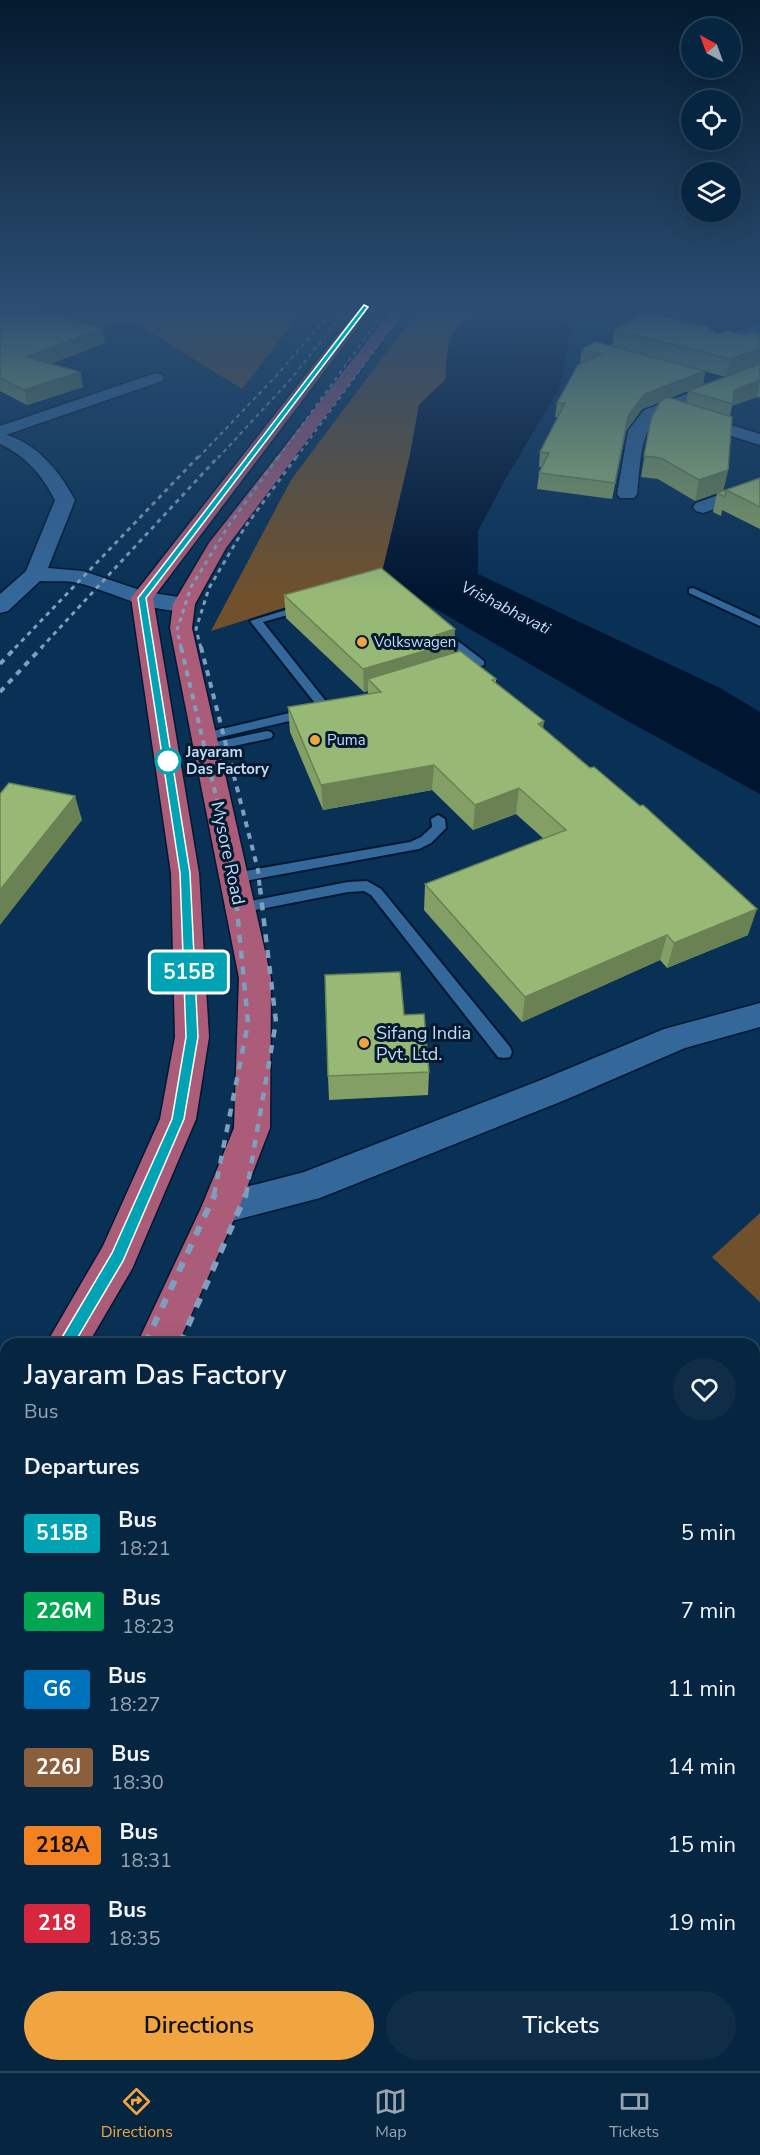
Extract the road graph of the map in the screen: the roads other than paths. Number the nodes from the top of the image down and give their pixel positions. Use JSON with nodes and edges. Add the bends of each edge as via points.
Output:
{"nodes":[{"id":1,"x":82,"y":404,"type":"edge"},
{"id":2,"x":291,"y":404,"type":"edge"},
{"id":3,"x":326,"y":404,"type":"edge"},
{"id":4,"x":676,"y":404,"type":"edge"},
{"id":5,"x":662,"y":409,"type":"junction"},
{"id":6,"x":0,"y":432,"type":"edge"},
{"id":7,"x":755,"y":434,"type":"edge"},
{"id":8,"x":0,"y":438,"type":"edge"},
{"id":9,"x":760,"y":486,"type":"edge"},
{"id":10,"x":627,"y":494,"type":"dead end"},
{"id":11,"x":703,"y":507,"type":"dead end"},
{"id":12,"x":35,"y":574,"type":"junction"},
{"id":13,"x":693,"y":591,"type":"dead end"},
{"id":14,"x":142,"y":598,"type":"junction"},
{"id":15,"x":320,"y":603,"type":"edge"},
{"id":16,"x":184,"y":604,"type":"junction"},
{"id":17,"x":0,"y":606,"type":"edge"},
{"id":18,"x":428,"y":620,"type":"edge"},
{"id":19,"x":760,"y":623,"type":"edge"},
{"id":20,"x":447,"y":673,"type":"edge"},
{"id":21,"x":267,"y":735,"type":"dead end"},
{"id":22,"x":205,"y":743,"type":"junction"},
{"id":23,"x":438,"y":819,"type":"dead end"},
{"id":24,"x":234,"y":878,"type":"junction"},
{"id":25,"x":240,"y":908,"type":"junction"},
{"id":26,"x":760,"y":1015,"type":"edge"},
{"id":27,"x":504,"y":1052,"type":"dead end"},
{"id":28,"x":220,"y":1208,"type":"junction"},
{"id":29,"x":70,"y":1338,"type":"edge"},
{"id":30,"x":160,"y":1338,"type":"edge"}],
"edges":[{"from":1,"to":6,"type":"street"},
{"from":2,"to":14,"type":"highway"},
{"from":3,"to":16,"type":"highway","name":"Mysore Road","via":[[216,547]]},
{"from":4,"to":5,"type":"street"},
{"from":5,"to":7,"type":"street"},
{"from":5,"to":10,"type":"street","via":[[650,414],[637,431]]},
{"from":8,"to":12,"type":"street","via":[[18,445],[52,475],[65,501]]},
{"from":9,"to":11,"type":"street"},
{"from":12,"to":14,"type":"street","via":[[83,577]]},
{"from":12,"to":17,"type":"street"},
{"from":13,"to":19,"type":"lane"},
{"from":14,"to":16,"type":"street"},
{"from":14,"to":29,"type":"highway","via":[[185,873],[192,1037],[178,1119],[118,1257]]},
{"from":15,"to":22,"type":"lane","via":[[256,621],[332,708]]},
{"from":16,"to":22,"type":"highway","name":"Mysore Road","via":[[181,628]]},
{"from":18,"to":20,"type":"lane","via":[[480,663]]},
{"from":21,"to":22,"type":"lane"},
{"from":22,"to":24,"type":"highway","name":"Mysore Road"},
{"from":23,"to":24,"type":"lane","via":[[439,828],[414,846]]},
{"from":24,"to":25,"type":"highway","name":"Mysore Road"},
{"from":25,"to":27,"type":"lane","via":[[367,886],[376,892]]},
{"from":25,"to":28,"type":"highway","name":"Mysore Road","via":[[255,978],[252,1128]]},
{"from":26,"to":28,"type":"street","via":[[676,1038],[307,1187]]},
{"from":28,"to":30,"type":"highway","name":"Mysore Road"}]}
